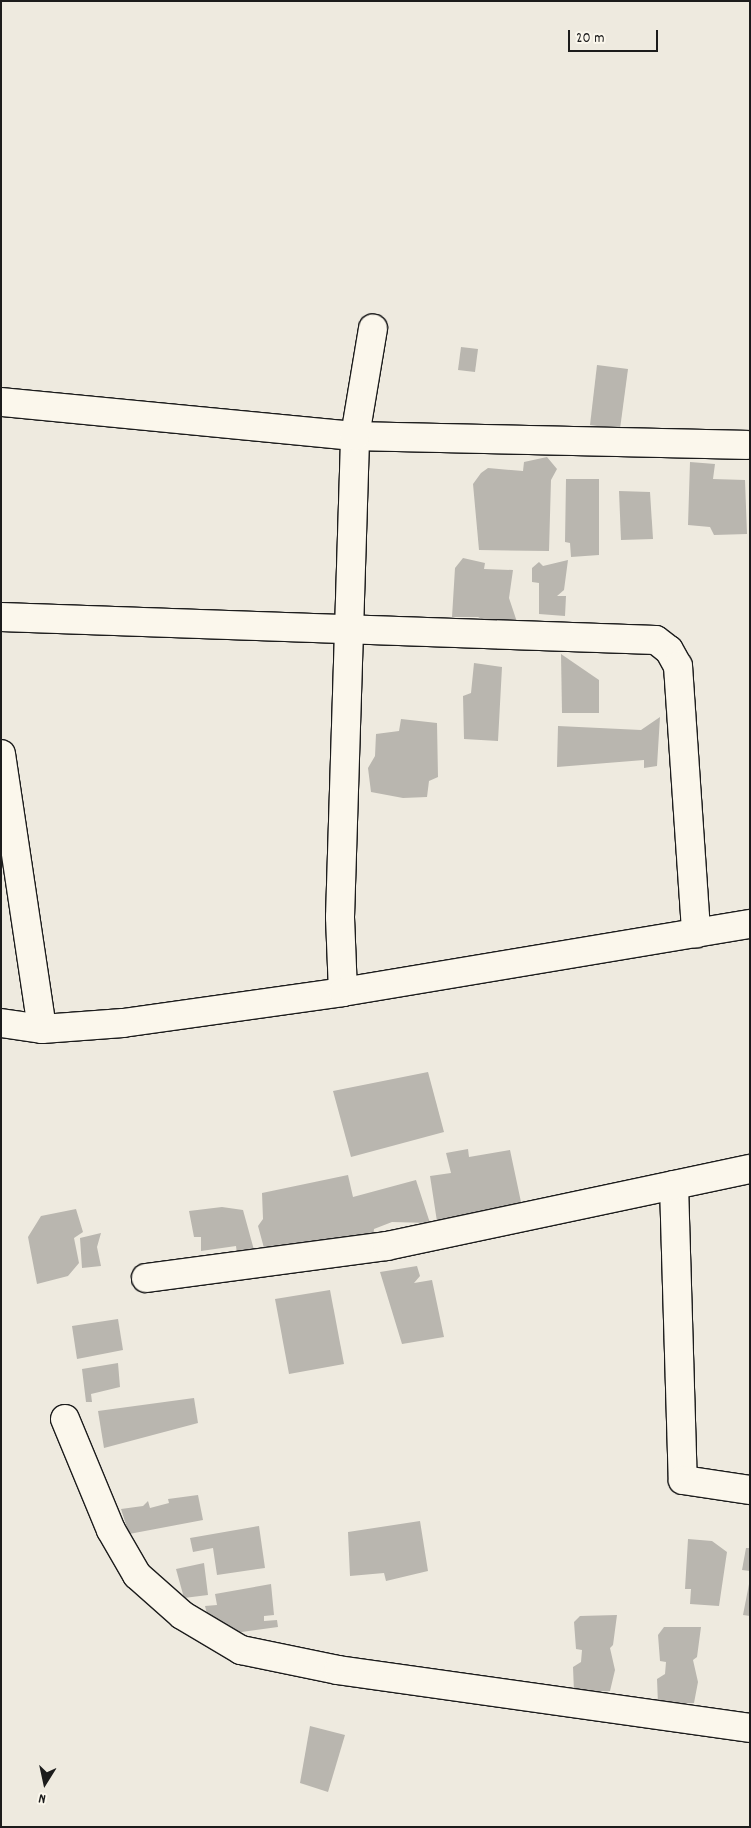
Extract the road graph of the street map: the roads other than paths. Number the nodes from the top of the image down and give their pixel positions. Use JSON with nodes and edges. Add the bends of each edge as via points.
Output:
{"nodes":[{"id":1,"x":373,"y":329,"type":"dead end"},
{"id":2,"x":1,"y":402,"type":"edge"},
{"id":3,"x":355,"y":436,"type":"junction"},
{"id":4,"x":747,"y":445,"type":"dead end"},
{"id":5,"x":1,"y":617,"type":"edge"},
{"id":6,"x":351,"y":629,"type":"junction"},
{"id":7,"x":1,"y":754,"type":"edge"},
{"id":8,"x":750,"y":924,"type":"edge"},
{"id":9,"x":696,"y":933,"type":"junction"},
{"id":10,"x":343,"y":992,"type":"junction"},
{"id":11,"x":1,"y":1023,"type":"edge"},
{"id":12,"x":42,"y":1029,"type":"junction"},
{"id":13,"x":750,"y":1169,"type":"edge"},
{"id":14,"x":674,"y":1185,"type":"junction"},
{"id":15,"x":146,"y":1278,"type":"dead end"},
{"id":16,"x":65,"y":1419,"type":"dead end"},
{"id":17,"x":750,"y":1490,"type":"edge"},
{"id":18,"x":750,"y":1728,"type":"edge"}],
"edges":[{"from":1,"to":3,"type":"street"},
{"from":2,"to":3,"type":"street"},
{"from":3,"to":4,"type":"street"},
{"from":3,"to":6,"type":"street"},
{"from":5,"to":6,"type":"street"},
{"from":6,"to":9,"type":"street","via":[[656,640],[669,650],[678,666]]},
{"from":6,"to":10,"type":"street","via":[[340,916]]},
{"from":7,"to":12,"type":"street"},
{"from":8,"to":9,"type":"street"},
{"from":9,"to":10,"type":"street"},
{"from":10,"to":12,"type":"street","via":[[123,1023]]},
{"from":11,"to":12,"type":"street"},
{"from":13,"to":14,"type":"street"},
{"from":14,"to":15,"type":"street","via":[[387,1246]]},
{"from":14,"to":17,"type":"street","via":[[683,1480]]},
{"from":16,"to":18,"type":"street","via":[[110,1530],[137,1575],[182,1615],[241,1650],[338,1670]]}]}
